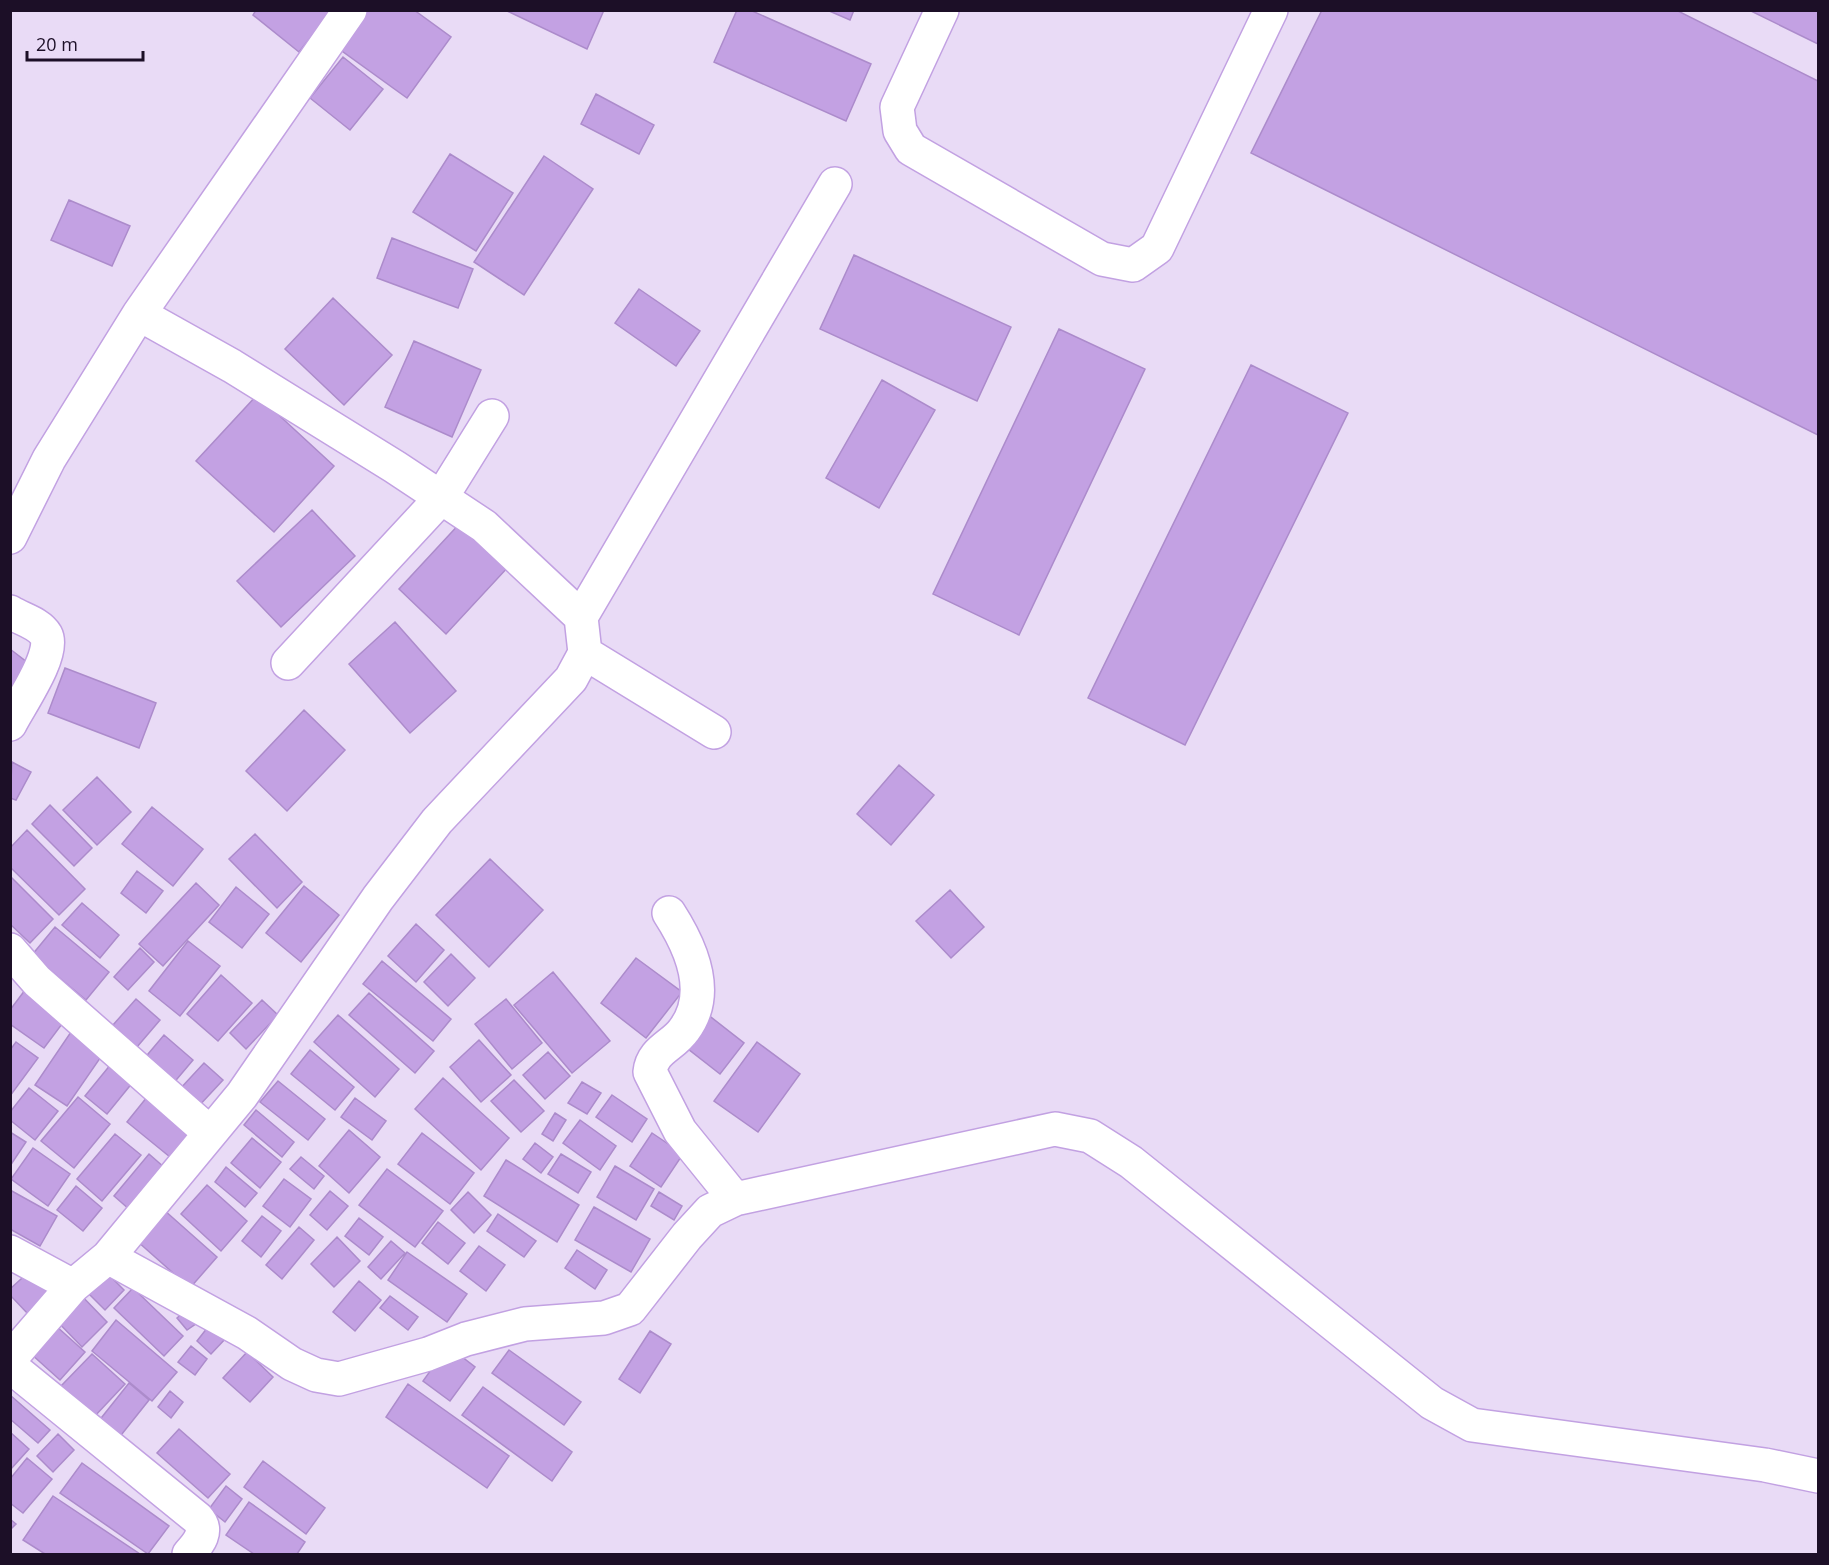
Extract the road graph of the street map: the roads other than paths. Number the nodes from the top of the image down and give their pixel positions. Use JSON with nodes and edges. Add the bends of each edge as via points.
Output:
{"nodes":[{"id":1,"x":350,"y":10,"type":"edge"},
{"id":2,"x":942,"y":10,"type":"edge"},
{"id":3,"x":1271,"y":10,"type":"edge"},
{"id":4,"x":835,"y":184,"type":"dead end"},
{"id":5,"x":139,"y":314,"type":"junction"},
{"id":6,"x":492,"y":416,"type":"dead end"},
{"id":7,"x":441,"y":498,"type":"junction"},
{"id":8,"x":10,"y":537,"type":"edge"},
{"id":9,"x":10,"y":612,"type":"edge"},
{"id":10,"x":581,"y":617,"type":"junction"},
{"id":11,"x":585,"y":653,"type":"junction"},
{"id":12,"x":288,"y":663,"type":"dead end"},
{"id":13,"x":10,"y":724,"type":"edge"},
{"id":14,"x":714,"y":732,"type":"dead end"},
{"id":15,"x":669,"y":913,"type":"dead end"},
{"id":16,"x":10,"y":950,"type":"edge"},
{"id":17,"x":210,"y":1133,"type":"junction"},
{"id":18,"x":735,"y":1199,"type":"junction"},
{"id":19,"x":10,"y":1252,"type":"edge"},
{"id":20,"x":108,"y":1257,"type":"junction"},
{"id":21,"x":73,"y":1286,"type":"junction"},
{"id":22,"x":10,"y":1359,"type":"edge"},
{"id":23,"x":10,"y":1366,"type":"edge"},
{"id":24,"x":1818,"y":1476,"type":"edge"},
{"id":25,"x":189,"y":1554,"type":"edge"}],
"edges":[{"from":1,"to":5,"type":"street"},
{"from":2,"to":3,"type":"street","via":[[897,107],[900,131],[911,149],[1102,259],[1133,265],[1157,248]]},
{"from":4,"to":10,"type":"street"},
{"from":5,"to":7,"type":"street","via":[[232,366]]},
{"from":5,"to":8,"type":"street","via":[[49,459]]},
{"from":6,"to":7,"type":"street"},
{"from":7,"to":10,"type":"street","via":[[484,526]]},
{"from":7,"to":12,"type":"street"},
{"from":9,"to":13,"type":"street","via":[[39,628],[48,646],[38,675]]},
{"from":10,"to":11,"type":"street"},
{"from":11,"to":14,"type":"street"},
{"from":11,"to":17,"type":"street","via":[[571,679],[437,821],[378,898],[242,1095]]},
{"from":15,"to":18,"type":"street","via":[[688,943],[699,991],[684,1031],[655,1056],[650,1074],[680,1131]]},
{"from":16,"to":17,"type":"street","via":[[37,981]]},
{"from":17,"to":20,"type":"street"},
{"from":18,"to":20,"type":"street","via":[[710,1211],[630,1309],[604,1318],[525,1324],[339,1379],[316,1375],[292,1364],[247,1332]]},
{"from":18,"to":24,"type":"street","via":[[1055,1129],[1090,1136],[1131,1162],[1432,1403],[1472,1425],[1766,1465]]},
{"from":19,"to":21,"type":"street"},
{"from":20,"to":21,"type":"street"},
{"from":21,"to":22,"type":"street"},
{"from":23,"to":25,"type":"street","via":[[197,1518],[203,1535]]}]}
